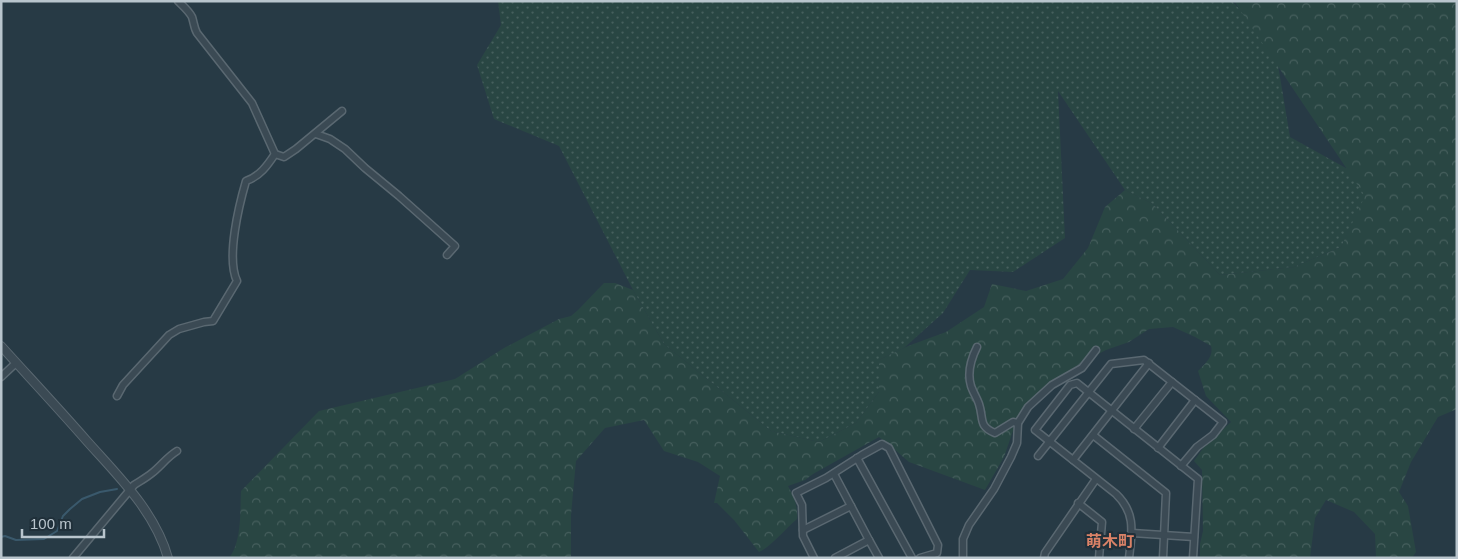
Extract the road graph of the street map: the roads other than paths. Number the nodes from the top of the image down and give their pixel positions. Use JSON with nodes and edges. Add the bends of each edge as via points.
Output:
{"nodes":[{"id":1,"x":178,"y":1,"type":"edge"},
{"id":2,"x":342,"y":112,"type":"dead end"},
{"id":3,"x":316,"y":134,"type":"junction"},
{"id":4,"x":275,"y":154,"type":"junction"},
{"id":5,"x":447,"y":255,"type":"dead end"},
{"id":6,"x":1,"y":346,"type":"edge"},
{"id":7,"x":977,"y":348,"type":"dead end"},
{"id":8,"x":1096,"y":350,"type":"dead end"},
{"id":9,"x":16,"y":363,"type":"junction"},
{"id":10,"x":1149,"y":364,"type":"junction"},
{"id":11,"x":1,"y":377,"type":"edge"},
{"id":12,"x":1172,"y":382,"type":"junction"},
{"id":13,"x":1089,"y":392,"type":"junction"},
{"id":14,"x":117,"y":396,"type":"dead end"},
{"id":15,"x":1195,"y":400,"type":"junction"},
{"id":16,"x":1112,"y":411,"type":"junction"},
{"id":17,"x":1018,"y":423,"type":"junction"},
{"id":18,"x":1134,"y":429,"type":"junction"},
{"id":19,"x":1093,"y":435,"type":"junction"},
{"id":20,"x":1049,"y":441,"type":"junction"},
{"id":21,"x":1158,"y":448,"type":"junction"},
{"id":22,"x":177,"y":451,"type":"dead end"},
{"id":23,"x":1038,"y":456,"type":"dead end"},
{"id":24,"x":857,"y":458,"type":"junction"},
{"id":25,"x":1073,"y":460,"type":"junction"},
{"id":26,"x":1181,"y":466,"type":"junction"},
{"id":27,"x":834,"y":474,"type":"junction"},
{"id":28,"x":1096,"y":479,"type":"junction"},
{"id":29,"x":131,"y":490,"type":"junction"},
{"id":30,"x":1078,"y":503,"type":"junction"},
{"id":31,"x":851,"y":506,"type":"junction"},
{"id":32,"x":803,"y":530,"type":"junction"},
{"id":33,"x":1132,"y":534,"type":"junction"},
{"id":34,"x":1164,"y":534,"type":"junction"},
{"id":35,"x":1194,"y":537,"type":"junction"},
{"id":36,"x":869,"y":540,"type":"junction"},
{"id":37,"x":73,"y":558,"type":"edge"},
{"id":38,"x":168,"y":558,"type":"edge"},
{"id":39,"x":814,"y":558,"type":"edge"},
{"id":40,"x":835,"y":558,"type":"edge"},
{"id":41,"x":878,"y":558,"type":"edge"},
{"id":42,"x":912,"y":558,"type":"edge"},
{"id":43,"x":920,"y":558,"type":"edge"},
{"id":44,"x":964,"y":558,"type":"edge"},
{"id":45,"x":1044,"y":558,"type":"edge"},
{"id":46,"x":1099,"y":558,"type":"edge"},
{"id":47,"x":1129,"y":558,"type":"edge"},
{"id":48,"x":1163,"y":558,"type":"edge"},
{"id":49,"x":1193,"y":558,"type":"edge"}],
"edges":[{"from":1,"to":4,"type":"street","via":[[192,18],[197,33],[252,103]]},
{"from":2,"to":3,"type":"street"},
{"from":3,"to":4,"type":"street","via":[[284,157]]},
{"from":3,"to":5,"type":"street","via":[[345,149],[455,246]]},
{"from":4,"to":14,"type":"street","via":[[256,177],[246,181],[233,244],[233,272],[237,281],[213,321],[179,329],[169,335],[123,385]]},
{"from":6,"to":9,"type":"street"},
{"from":7,"to":17,"type":"street","via":[[970,365],[970,384],[983,424],[995,433],[1013,422]]},
{"from":8,"to":17,"type":"street","via":[[1082,368],[1052,385],[1028,407]]},
{"from":9,"to":11,"type":"street"},
{"from":9,"to":29,"type":"street"},
{"from":10,"to":12,"type":"street"},
{"from":10,"to":13,"type":"street","via":[[1144,360],[1113,363]]},
{"from":10,"to":16,"type":"street"},
{"from":12,"to":15,"type":"street"},
{"from":12,"to":18,"type":"street"},
{"from":13,"to":16,"type":"street"},
{"from":13,"to":20,"type":"street"},
{"from":13,"to":20,"type":"street","via":[[1077,383],[1070,385],[1035,430]]},
{"from":15,"to":21,"type":"street"},
{"from":15,"to":26,"type":"street","via":[[1223,422]]},
{"from":16,"to":18,"type":"street"},
{"from":16,"to":19,"type":"street"},
{"from":17,"to":44,"type":"street","via":[[1017,443],[1011,457],[963,539]]},
{"from":18,"to":21,"type":"street"},
{"from":19,"to":25,"type":"street"},
{"from":19,"to":34,"type":"street","via":[[1166,493]]},
{"from":20,"to":23,"type":"street"},
{"from":20,"to":25,"type":"street"},
{"from":21,"to":26,"type":"street"},
{"from":22,"to":29,"type":"street"},
{"from":24,"to":27,"type":"street"},
{"from":24,"to":42,"type":"street"},
{"from":24,"to":43,"type":"street","via":[[882,444],[889,448],[938,545],[937,553]]},
{"from":25,"to":28,"type":"street"},
{"from":26,"to":35,"type":"street","via":[[1198,479]]},
{"from":27,"to":31,"type":"street"},
{"from":27,"to":32,"type":"street","via":[[796,493],[802,505]]},
{"from":28,"to":30,"type":"street"},
{"from":28,"to":33,"type":"street","via":[[1125,503],[1131,517]]},
{"from":29,"to":37,"type":"street"},
{"from":29,"to":38,"type":"street","via":[[156,529]]},
{"from":30,"to":45,"type":"street"},
{"from":30,"to":46,"type":"street","via":[[1102,522]]},
{"from":31,"to":32,"type":"street"},
{"from":31,"to":36,"type":"street"},
{"from":32,"to":39,"type":"street"},
{"from":33,"to":34,"type":"street"},
{"from":33,"to":47,"type":"street"},
{"from":34,"to":35,"type":"street"},
{"from":34,"to":48,"type":"street"},
{"from":35,"to":49,"type":"street"},
{"from":36,"to":40,"type":"street"},
{"from":36,"to":41,"type":"street"}]}
